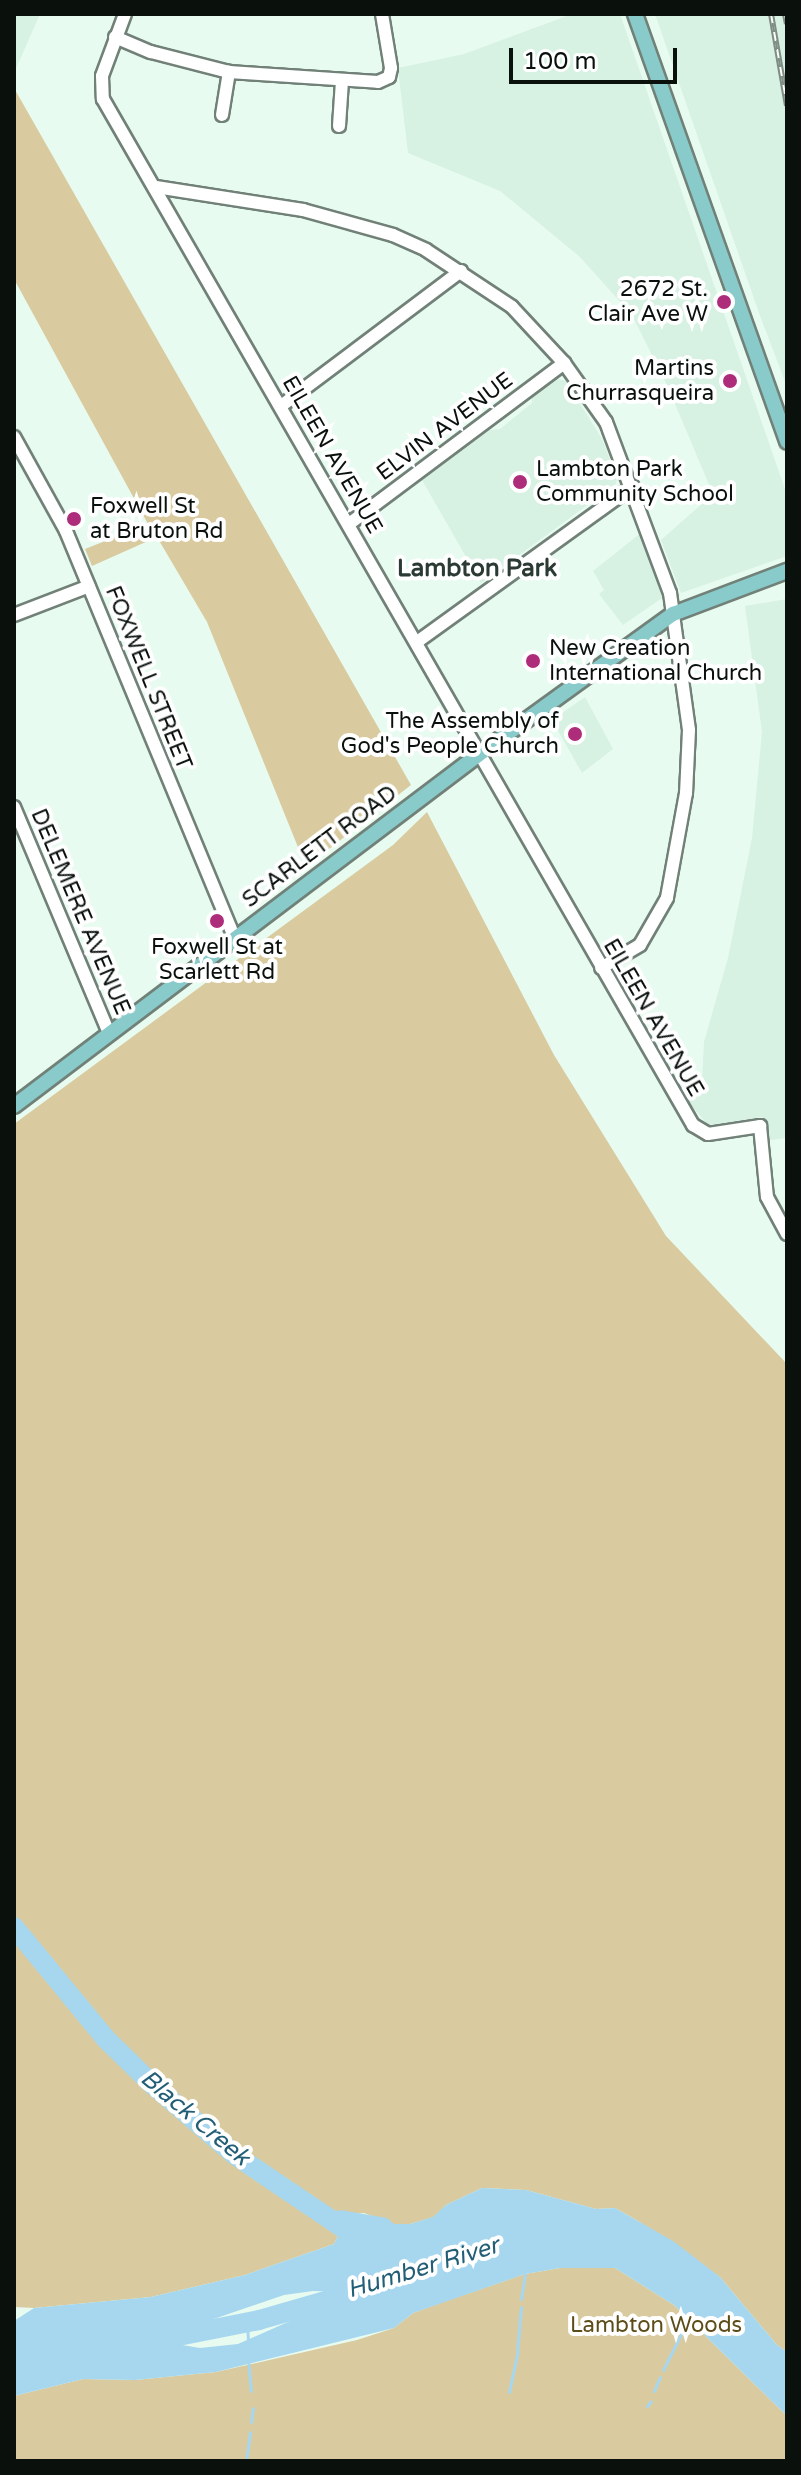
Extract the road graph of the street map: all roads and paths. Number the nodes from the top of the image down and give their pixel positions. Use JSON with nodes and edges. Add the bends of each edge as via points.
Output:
{"nodes":[{"id":1,"x":125,"y":14,"type":"edge"},
{"id":2,"x":382,"y":14,"type":"edge"},
{"id":3,"x":635,"y":14,"type":"edge"},
{"id":4,"x":115,"y":37,"type":"junction"},
{"id":5,"x":229,"y":72,"type":"junction"},
{"id":6,"x":342,"y":81,"type":"junction"},
{"id":7,"x":222,"y":115,"type":"dead end"},
{"id":8,"x":339,"y":126,"type":"dead end"},
{"id":9,"x":156,"y":187,"type":"junction"},
{"id":10,"x":461,"y":271,"type":"junction"},
{"id":11,"x":564,"y":363,"type":"junction"},
{"id":12,"x":281,"y":406,"type":"junction"},
{"id":13,"x":787,"y":442,"type":"edge"},
{"id":14,"x":16,"y":445,"type":"edge"},
{"id":15,"x":633,"y":486,"type":"junction"},
{"id":16,"x":349,"y":524,"type":"junction"},
{"id":17,"x":787,"y":571,"type":"edge"},
{"id":18,"x":89,"y":586,"type":"junction"},
{"id":19,"x":673,"y":614,"type":"junction"},
{"id":20,"x":14,"y":615,"type":"edge"},
{"id":21,"x":417,"y":642,"type":"junction"},
{"id":22,"x":478,"y":755,"type":"junction"},
{"id":23,"x":14,"y":807,"type":"edge"},
{"id":24,"x":235,"y":939,"type":"junction"},
{"id":25,"x":601,"y":968,"type":"junction"},
{"id":26,"x":109,"y":1033,"type":"junction"},
{"id":27,"x":14,"y":1106,"type":"edge"},
{"id":28,"x":787,"y":1234,"type":"edge"}],
"edges":[{"from":1,"to":4,"type":"street","name":"EILEEN AVENUE"},
{"from":2,"to":6,"type":"street","via":[[389,77],[378,82]]},
{"from":3,"to":13,"type":"main road"},
{"from":4,"to":5,"type":"street"},
{"from":4,"to":9,"type":"street","name":"EILEEN AVENUE","via":[[101,94]]},
{"from":5,"to":6,"type":"street"},
{"from":5,"to":7,"type":"street"},
{"from":6,"to":8,"type":"street"},
{"from":9,"to":10,"type":"street","via":[[303,210],[393,235]]},
{"from":9,"to":12,"type":"street","name":"EILEEN AVENUE"},
{"from":10,"to":11,"type":"street","via":[[512,307]]},
{"from":10,"to":12,"type":"street"},
{"from":11,"to":15,"type":"street","via":[[606,422]]},
{"from":11,"to":16,"type":"street","name":"ELVIN AVENUE"},
{"from":12,"to":16,"type":"street","name":"EILEEN AVENUE"},
{"from":14,"to":18,"type":"street","name":"FOXWELL STREET","via":[[66,531]]},
{"from":15,"to":19,"type":"street"},
{"from":15,"to":21,"type":"street"},
{"from":16,"to":21,"type":"street","name":"EILEEN AVENUE"},
{"from":17,"to":19,"type":"main road","name":"SCARLETT ROAD"},
{"from":18,"to":20,"type":"street"},
{"from":18,"to":24,"type":"street","name":"FOXWELL STREET"},
{"from":19,"to":22,"type":"main road","name":"SCARLETT ROAD"},
{"from":19,"to":25,"type":"street","via":[[689,730],[676,863],[667,898],[640,945]]},
{"from":21,"to":22,"type":"street","name":"EILEEN AVENUE"},
{"from":22,"to":24,"type":"main road","name":"SCARLETT ROAD"},
{"from":22,"to":25,"type":"street","name":"EILEEN AVENUE"},
{"from":23,"to":26,"type":"street","name":"DELEMERE AVENUE"},
{"from":24,"to":26,"type":"main road","name":"SCARLETT ROAD"},
{"from":25,"to":28,"type":"street","name":"EILEEN AVENUE","via":[[698,1131],[760,1126],[767,1197]]},
{"from":26,"to":27,"type":"main road","name":"SCARLETT ROAD"}]}
